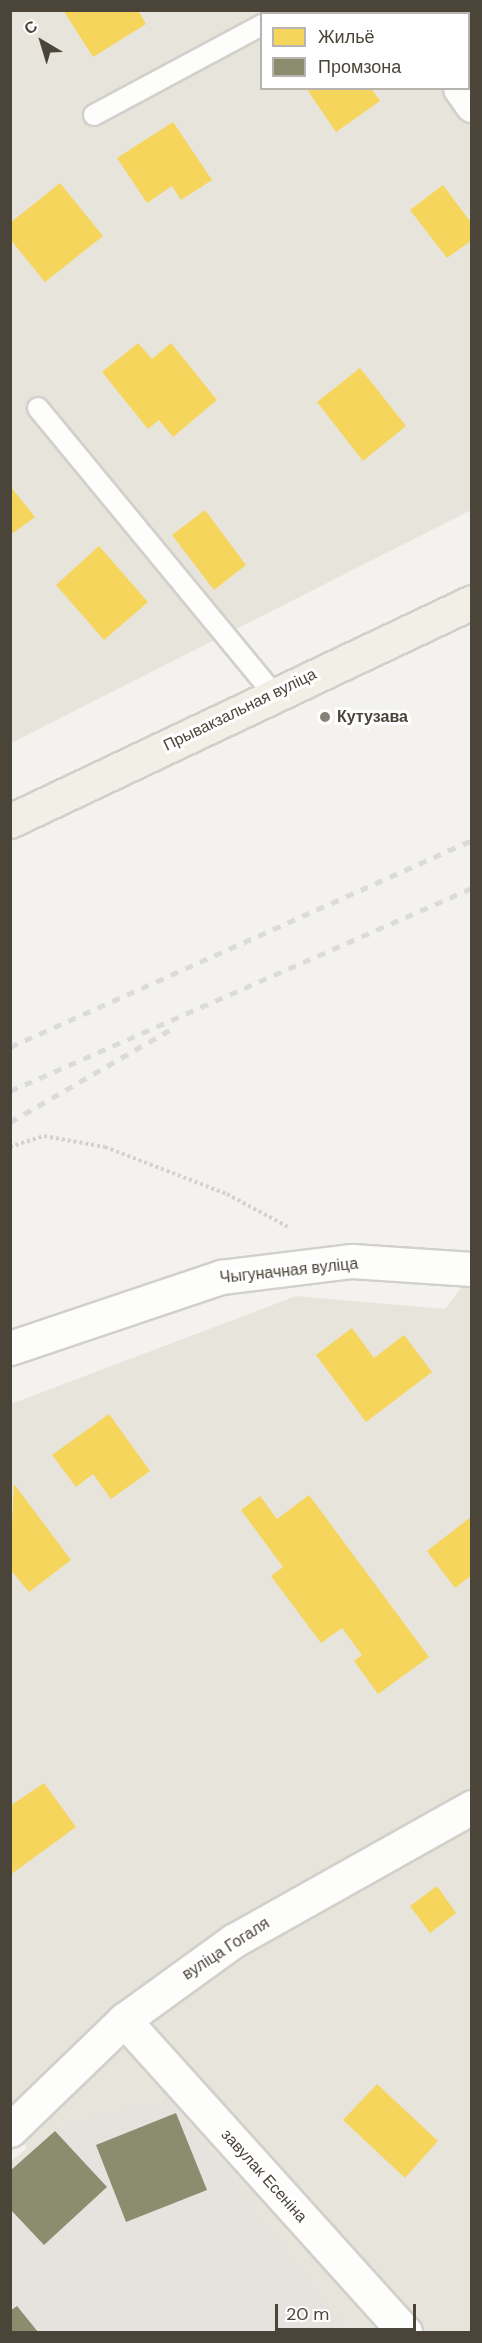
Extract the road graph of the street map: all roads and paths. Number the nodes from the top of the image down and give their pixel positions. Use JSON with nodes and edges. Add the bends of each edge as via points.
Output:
{"nodes":[{"id":1,"x":260,"y":26,"type":"edge"},
{"id":2,"x":461,"y":90,"type":"edge"},
{"id":3,"x":471,"y":105,"type":"edge"},
{"id":4,"x":94,"y":115,"type":"dead end"},
{"id":5,"x":38,"y":408,"type":"dead end"},
{"id":6,"x":471,"y":602,"type":"edge"},
{"id":7,"x":274,"y":694,"type":"junction"},
{"id":8,"x":10,"y":821,"type":"edge"},
{"id":9,"x":10,"y":1147,"type":"edge"},
{"id":10,"x":352,"y":1261,"type":"junction"},
{"id":11,"x":471,"y":1269,"type":"edge"},
{"id":12,"x":10,"y":1348,"type":"edge"},
{"id":13,"x":471,"y":1807,"type":"edge"},
{"id":14,"x":124,"y":2020,"type":"junction"},
{"id":15,"x":10,"y":2130,"type":"edge"},
{"id":16,"x":405,"y":2332,"type":"edge"}],
"edges":[{"from":1,"to":4,"type":"lane"},
{"from":2,"to":3,"type":"street"},
{"from":5,"to":7,"type":"lane"},
{"from":6,"to":7,"type":"main road","name":"Прывакзальная вуліца"},
{"from":7,"to":8,"type":"main road","name":"Прывакзальная вуліца"},
{"from":9,"to":10,"type":"path","via":[[44,1136],[105,1147],[227,1194]]},
{"from":10,"to":11,"type":"street","name":"Чыгуначная вуліца"},
{"from":10,"to":12,"type":"street","name":"Чыгуначная вуліца","via":[[221,1277]]},
{"from":13,"to":14,"type":"street","name":"вуліца Гогаля","via":[[233,1941]]},
{"from":14,"to":15,"type":"street","name":"вуліца Гогаля"},
{"from":14,"to":16,"type":"street","name":"завулак Есеніна"}]}
